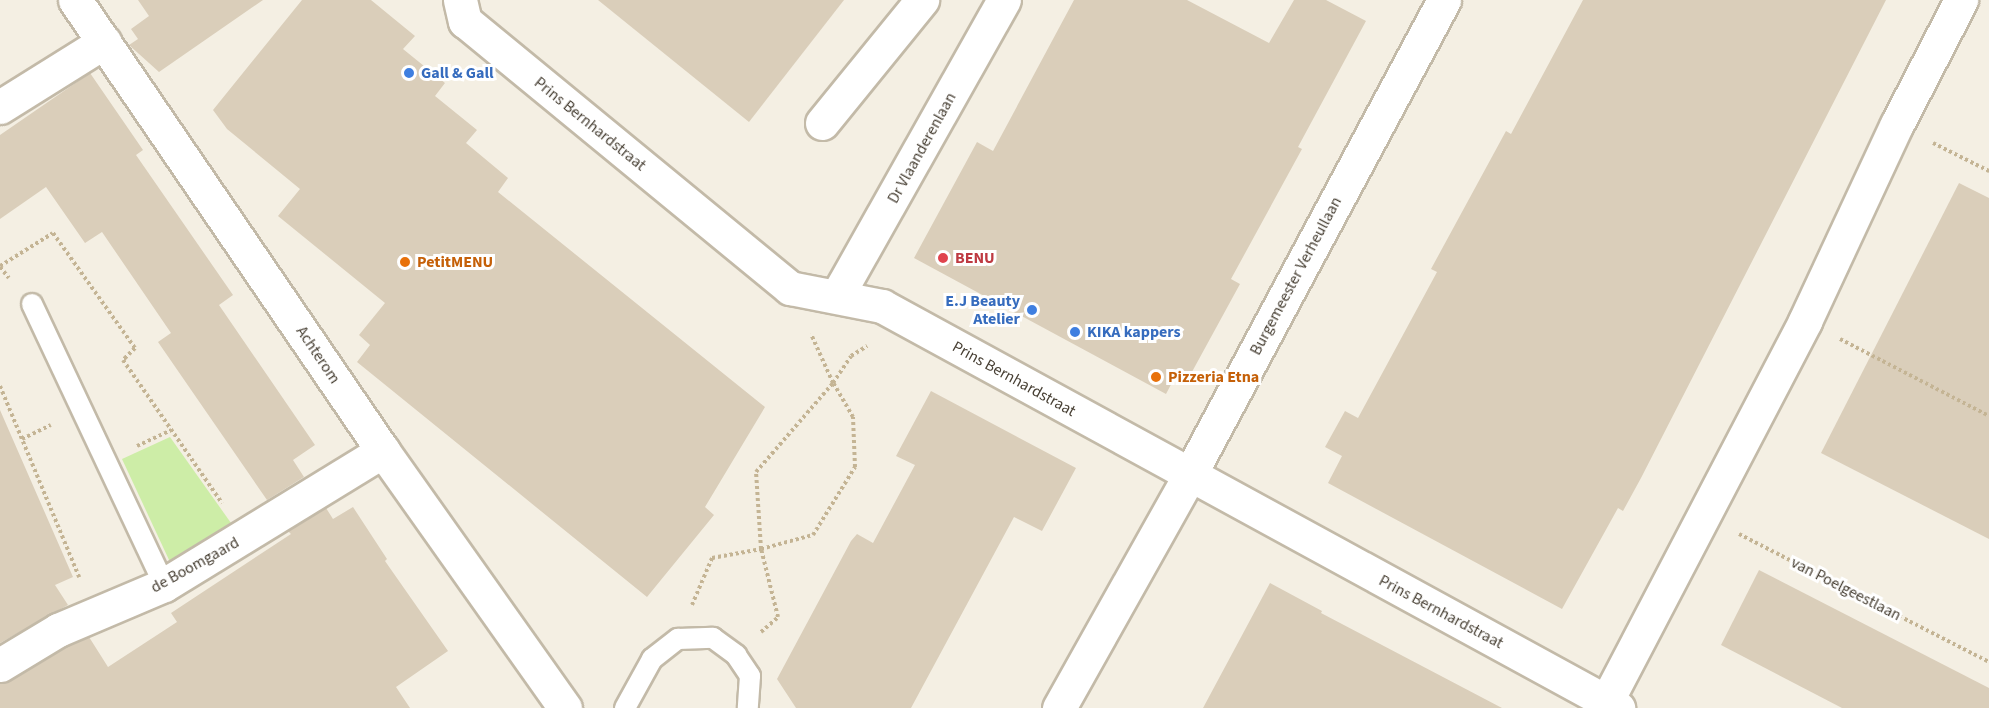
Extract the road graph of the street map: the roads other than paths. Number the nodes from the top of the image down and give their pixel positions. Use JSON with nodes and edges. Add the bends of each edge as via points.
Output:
{"nodes":[{"id":1,"x":75,"y":0,"type":"edge"},
{"id":2,"x":460,"y":0,"type":"edge"},
{"id":3,"x":922,"y":0,"type":"edge"},
{"id":4,"x":1004,"y":0,"type":"edge"},
{"id":5,"x":1444,"y":0,"type":"edge"},
{"id":6,"x":1961,"y":0,"type":"edge"},
{"id":7,"x":104,"y":42,"type":"junction"},
{"id":8,"x":0,"y":107,"type":"edge"},
{"id":9,"x":822,"y":123,"type":"dead end"},
{"id":10,"x":837,"y":296,"type":"junction"},
{"id":11,"x":33,"y":304,"type":"dead end"},
{"id":12,"x":383,"y":451,"type":"junction"},
{"id":13,"x":1189,"y":476,"type":"junction"},
{"id":14,"x":164,"y":585,"type":"junction"},
{"id":15,"x":0,"y":665,"type":"edge"},
{"id":16,"x":1609,"y":706,"type":"edge"},
{"id":17,"x":565,"y":708,"type":"edge"},
{"id":18,"x":625,"y":708,"type":"edge"},
{"id":19,"x":748,"y":708,"type":"edge"},
{"id":20,"x":1059,"y":708,"type":"edge"}],
"edges":[{"from":1,"to":7,"type":"street","name":"Achterom"},
{"from":2,"to":10,"type":"street","name":"Prins Bernhardstraat","via":[[465,21],[790,288]]},
{"from":3,"to":9,"type":"street"},
{"from":4,"to":10,"type":"street","name":"Dr Vlaanderenlaan"},
{"from":5,"to":13,"type":"street","name":"Burgemeester Verheullaan"},
{"from":6,"to":16,"type":"street","via":[[1897,124],[1805,321]]},
{"from":7,"to":8,"type":"street"},
{"from":7,"to":12,"type":"street","name":"Achterom"},
{"from":10,"to":13,"type":"street","name":"Prins Bernhardstraat","via":[[882,306]]},
{"from":11,"to":14,"type":"lane"},
{"from":12,"to":14,"type":"street","name":"de Boomgaard"},
{"from":12,"to":17,"type":"street","name":"Achterom"},
{"from":13,"to":16,"type":"street","name":"Prins Bernhardstraat"},
{"from":13,"to":20,"type":"street","name":"Burgemeester Verheullaan"},
{"from":14,"to":15,"type":"street","name":"de Boomgaard","via":[[58,630]]},
{"from":18,"to":19,"type":"lane","via":[[652,659],[678,639],[712,638],[736,655],[750,676]]}]}
